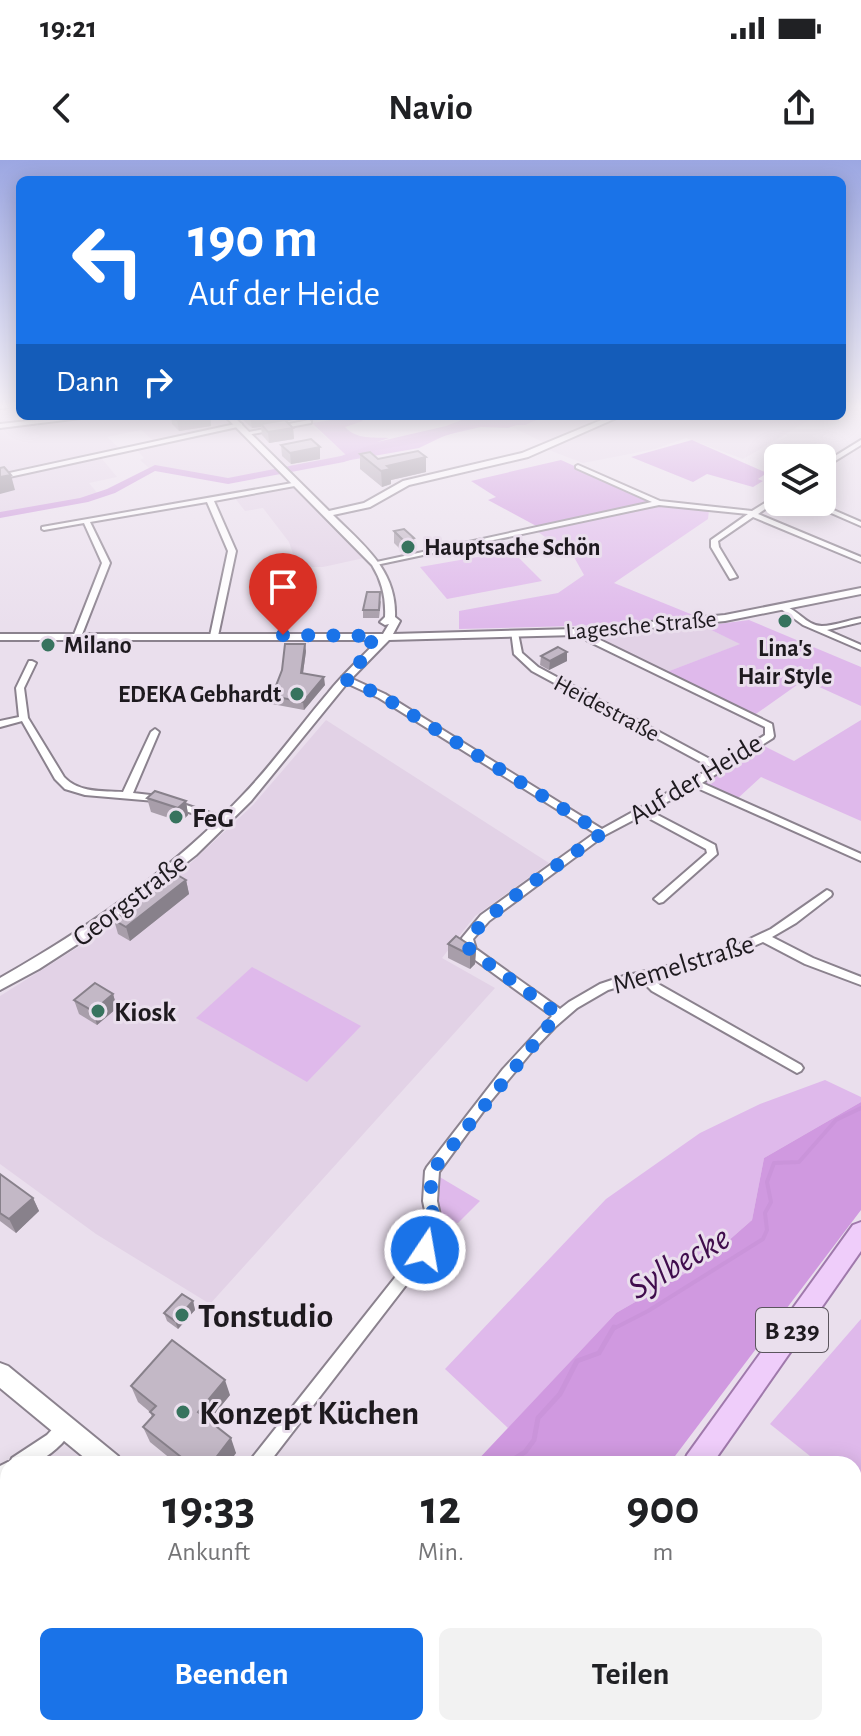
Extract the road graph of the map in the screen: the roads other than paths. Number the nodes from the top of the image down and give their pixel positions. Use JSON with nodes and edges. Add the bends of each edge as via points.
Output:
{"nodes":[{"id":1,"x":294,"y":480,"type":"edge"},
{"id":2,"x":421,"y":480,"type":"edge"},
{"id":3,"x":606,"y":480,"type":"edge"},
{"id":4,"x":298,"y":484,"type":"junction"},
{"id":5,"x":210,"y":500,"type":"junction"},
{"id":6,"x":659,"y":503,"type":"junction"},
{"id":7,"x":764,"y":506,"type":"edge"},
{"id":8,"x":752,"y":513,"type":"junction"},
{"id":9,"x":836,"y":513,"type":"edge"},
{"id":10,"x":328,"y":514,"type":"junction"},
{"id":11,"x":87,"y":522,"type":"junction"},
{"id":12,"x":861,"y":524,"type":"edge"},
{"id":13,"x":44,"y":528,"type":"dead end"},
{"id":14,"x":861,"y":560,"type":"edge"},
{"id":15,"x":376,"y":563,"type":"junction"},
{"id":16,"x":733,"y":577,"type":"dead end"},
{"id":17,"x":861,"y":591,"type":"edge"},
{"id":18,"x":784,"y":607,"type":"junction"},
{"id":19,"x":861,"y":620,"type":"edge"},
{"id":20,"x":818,"y":630,"type":"junction"},
{"id":21,"x":583,"y":632,"type":"junction"},
{"id":22,"x":514,"y":633,"type":"junction"},
{"id":23,"x":383,"y":634,"type":"junction"},
{"id":24,"x":214,"y":636,"type":"junction"},
{"id":25,"x":0,"y":637,"type":"edge"},
{"id":26,"x":77,"y":637,"type":"junction"},
{"id":27,"x":861,"y":648,"type":"edge"},
{"id":28,"x":32,"y":663,"type":"dead end"},
{"id":29,"x":345,"y":679,"type":"junction"},
{"id":30,"x":24,"y":718,"type":"junction"},
{"id":31,"x":0,"y":724,"type":"edge"},
{"id":32,"x":155,"y":732,"type":"dead end"},
{"id":33,"x":719,"y":768,"type":"junction"},
{"id":34,"x":695,"y":783,"type":"junction"},
{"id":35,"x":127,"y":795,"type":"junction"},
{"id":36,"x":642,"y":811,"type":"junction"},
{"id":37,"x":225,"y":821,"type":"junction"},
{"id":38,"x":602,"y":833,"type":"junction"},
{"id":39,"x":861,"y":858,"type":"edge"},
{"id":40,"x":827,"y":894,"type":"dead end"},
{"id":41,"x":659,"y":899,"type":"dead end"},
{"id":42,"x":765,"y":938,"type":"junction"},
{"id":43,"x":643,"y":976,"type":"junction"},
{"id":44,"x":861,"y":981,"type":"edge"},
{"id":45,"x":0,"y":985,"type":"edge"},
{"id":46,"x":558,"y":1014,"type":"junction"},
{"id":47,"x":797,"y":1068,"type":"dead end"},
{"id":48,"x":861,"y":1232,"type":"edge"},
{"id":49,"x":0,"y":1374,"type":"edge"},
{"id":50,"x":65,"y":1428,"type":"junction"},
{"id":51,"x":30,"y":1456,"type":"edge"},
{"id":52,"x":100,"y":1456,"type":"edge"},
{"id":53,"x":264,"y":1456,"type":"edge"},
{"id":54,"x":702,"y":1456,"type":"edge"}],
"edges":[{"from":1,"to":4,"type":"street"},
{"from":2,"to":10,"type":"street","via":[[367,505]]},
{"from":3,"to":6,"type":"street"},
{"from":4,"to":5,"type":"street"},
{"from":4,"to":10,"type":"street"},
{"from":5,"to":11,"type":"street"},
{"from":5,"to":24,"type":"street","via":[[232,551]]},
{"from":6,"to":8,"type":"street"},
{"from":6,"to":15,"type":"street"},
{"from":7,"to":8,"type":"street"},
{"from":8,"to":14,"type":"street"},
{"from":8,"to":16,"type":"street","via":[[714,540]]},
{"from":9,"to":12,"type":"street"},
{"from":10,"to":15,"type":"street"},
{"from":11,"to":13,"type":"street"},
{"from":11,"to":26,"type":"street","via":[[106,563]]},
{"from":15,"to":23,"type":"street","name":"Georgstraße","via":[[390,598]]},
{"from":17,"to":18,"type":"street","name":"Lagesche Straße"},
{"from":18,"to":20,"type":"street"},
{"from":18,"to":21,"type":"street","name":"Lagesche Straße"},
{"from":19,"to":20,"type":"street"},
{"from":20,"to":27,"type":"street"},
{"from":21,"to":22,"type":"street","name":"Lagesche Straße"},
{"from":21,"to":33,"type":"street","name":"Auf der Heide","via":[[769,726],[770,736]]},
{"from":22,"to":23,"type":"street","name":"Lagesche Straße"},
{"from":22,"to":33,"type":"street","name":"Heidestraße","via":[[518,654],[535,669]]},
{"from":23,"to":24,"type":"street","name":"Lagesche Straße"},
{"from":23,"to":29,"type":"street","name":"Georgstraße"},
{"from":24,"to":26,"type":"street","name":"Lagesche Straße"},
{"from":25,"to":26,"type":"street","name":"Lagesche Straße"},
{"from":28,"to":30,"type":"street","via":[[20,688]]},
{"from":29,"to":37,"type":"street","name":"Georgstraße"},
{"from":29,"to":38,"type":"street","via":[[382,696]]},
{"from":30,"to":31,"type":"street"},
{"from":30,"to":35,"type":"street","via":[[68,787]]},
{"from":32,"to":35,"type":"street"},
{"from":33,"to":34,"type":"street","name":"Auf der Heide"},
{"from":34,"to":36,"type":"street","name":"Auf der Heide"},
{"from":34,"to":39,"type":"street"},
{"from":35,"to":37,"type":"street","via":[[156,798]]},
{"from":36,"to":38,"type":"street","name":"Auf der Heide"},
{"from":36,"to":41,"type":"street","via":[[711,847],[712,854]]},
{"from":37,"to":45,"type":"street","name":"Georgstraße","via":[[116,914]]},
{"from":38,"to":46,"type":"street","name":"Auf der Heide","via":[[485,918],[467,938],[471,951]]},
{"from":40,"to":42,"type":"street","name":"Memelstraße"},
{"from":42,"to":43,"type":"street","name":"Memelstraße","via":[[701,963]]},
{"from":42,"to":44,"type":"street"},
{"from":43,"to":46,"type":"street","name":"Memelstraße","via":[[603,987]]},
{"from":43,"to":47,"type":"street"},
{"from":46,"to":53,"type":"street","name":"Memelstraße","via":[[432,1171],[435,1225],[425,1250]]},
{"from":48,"to":54,"type":"main road","number":"B 239"},
{"from":49,"to":50,"type":"main road"},
{"from":50,"to":51,"type":"street"},
{"from":50,"to":52,"type":"main road"}]}
